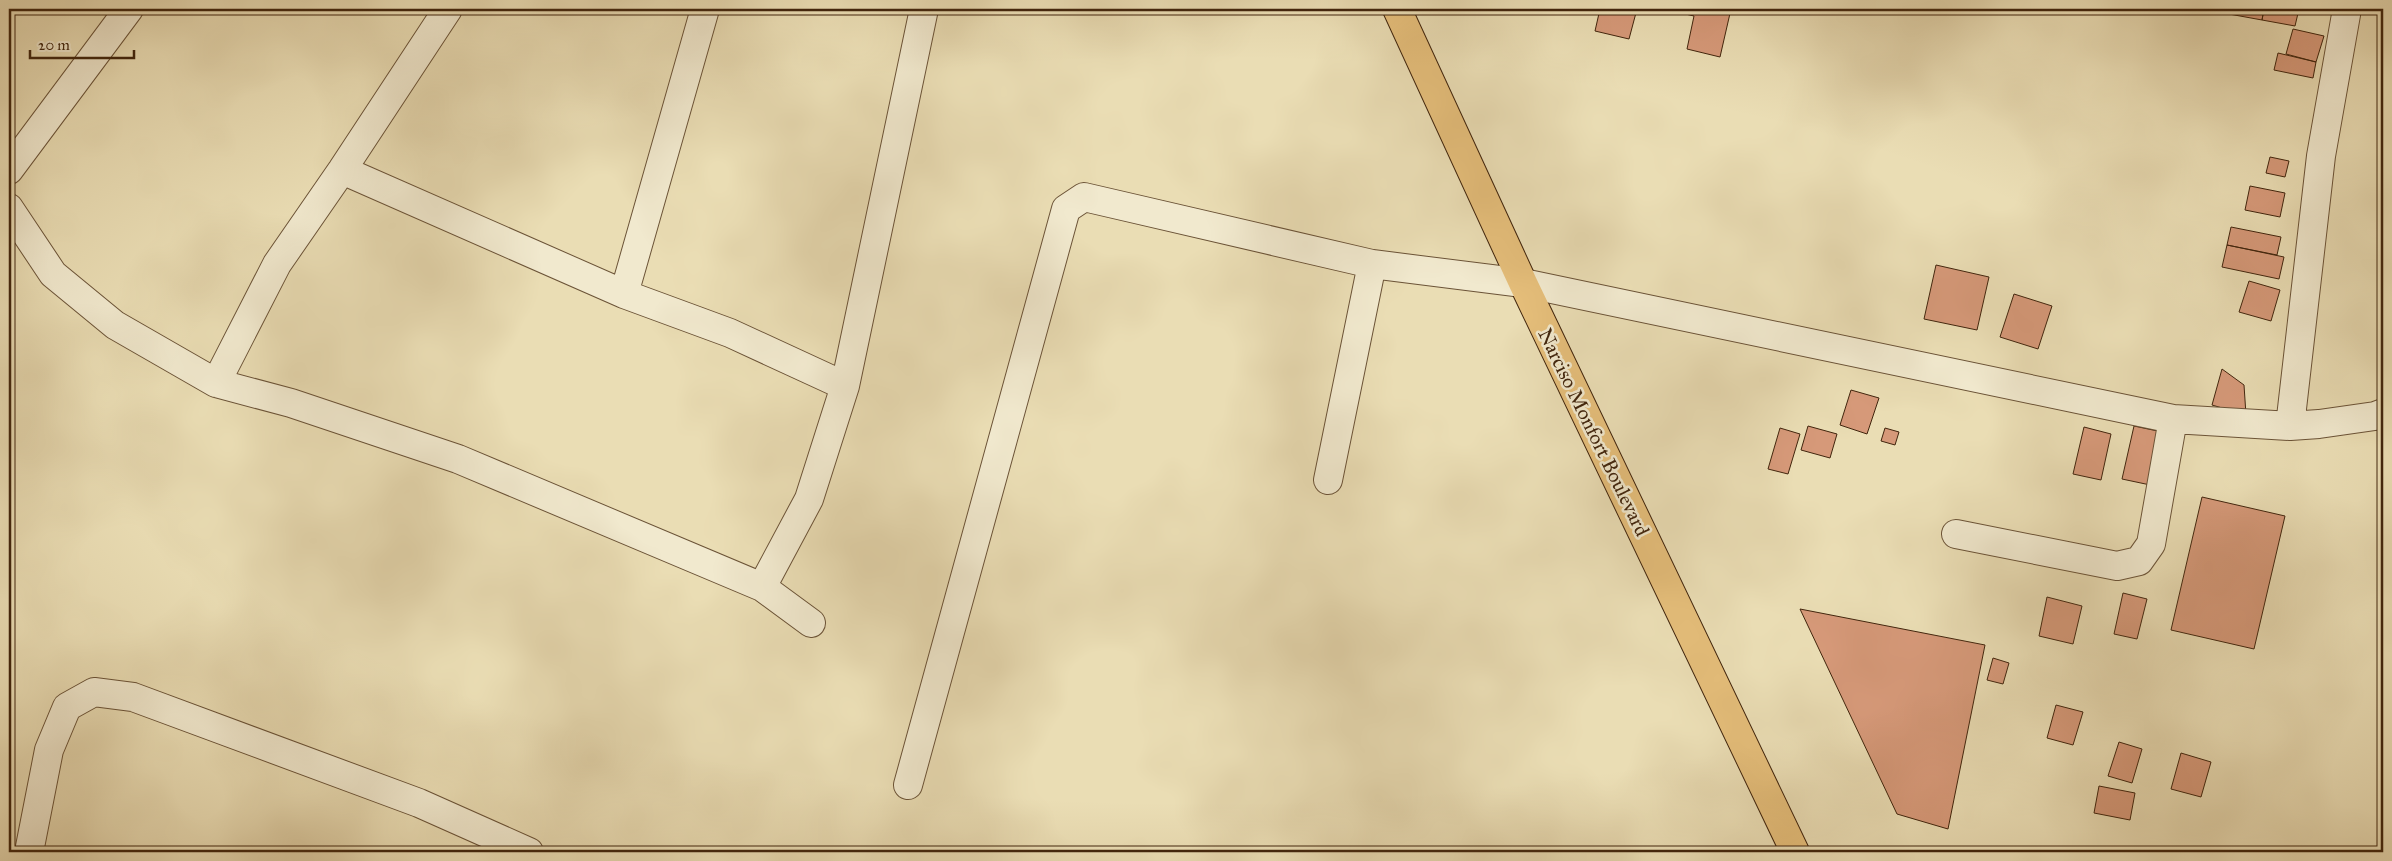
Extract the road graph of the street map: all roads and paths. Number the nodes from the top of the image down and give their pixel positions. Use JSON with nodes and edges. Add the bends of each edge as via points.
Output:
{"nodes":[{"id":1,"x":129,"y":9,"type":"edge"},
{"id":2,"x":448,"y":9,"type":"edge"},
{"id":3,"x":705,"y":9,"type":"edge"},
{"id":4,"x":924,"y":9,"type":"edge"},
{"id":5,"x":1397,"y":9,"type":"edge"},
{"id":6,"x":2348,"y":9,"type":"edge"},
{"id":7,"x":9,"y":170,"type":"edge"},
{"id":8,"x":342,"y":170,"type":"junction"},
{"id":9,"x":9,"y":208,"type":"edge"},
{"id":10,"x":1372,"y":264,"type":"junction"},
{"id":11,"x":1523,"y":283,"type":"junction"},
{"id":12,"x":624,"y":294,"type":"junction"},
{"id":13,"x":216,"y":383,"type":"junction"},
{"id":14,"x":845,"y":386,"type":"junction"},
{"id":15,"x":2383,"y":413,"type":"edge"},
{"id":16,"x":2172,"y":419,"type":"junction"},
{"id":17,"x":2290,"y":426,"type":"junction"},
{"id":18,"x":1328,"y":480,"type":"dead end"},
{"id":19,"x":1956,"y":534,"type":"dead end"},
{"id":20,"x":762,"y":587,"type":"junction"},
{"id":21,"x":811,"y":623,"type":"dead end"},
{"id":22,"x":908,"y":785,"type":"dead end"},
{"id":23,"x":29,"y":852,"type":"edge"},
{"id":24,"x":529,"y":852,"type":"edge"},
{"id":25,"x":1795,"y":852,"type":"edge"}],
"edges":[{"from":1,"to":7,"type":"street"},
{"from":2,"to":8,"type":"street"},
{"from":3,"to":12,"type":"street"},
{"from":4,"to":14,"type":"street"},
{"from":5,"to":11,"type":"main road","name":"Narciso Monfort Boulevard"},
{"from":6,"to":17,"type":"street","via":[[2321,156]]},
{"from":8,"to":12,"type":"street"},
{"from":8,"to":13,"type":"street","via":[[277,264]]},
{"from":9,"to":13,"type":"street","via":[[53,274],[115,325]]},
{"from":10,"to":11,"type":"street"},
{"from":10,"to":18,"type":"street"},
{"from":10,"to":22,"type":"street","via":[[1101,199],[1084,197],[1066,209]]},
{"from":11,"to":16,"type":"street"},
{"from":11,"to":25,"type":"main road","name":"Narciso Monfort Boulevard"},
{"from":12,"to":14,"type":"street","via":[[730,333]]},
{"from":13,"to":20,"type":"street","via":[[291,403],[458,459]]},
{"from":14,"to":20,"type":"street","via":[[809,499]]},
{"from":15,"to":17,"type":"street"},
{"from":16,"to":17,"type":"street"},
{"from":16,"to":19,"type":"street","via":[[2151,544],[2139,561],[2117,566]]},
{"from":20,"to":21,"type":"street"},
{"from":23,"to":24,"type":"street","via":[[50,750],[67,707],[94,692],[133,697],[419,803]]}]}
